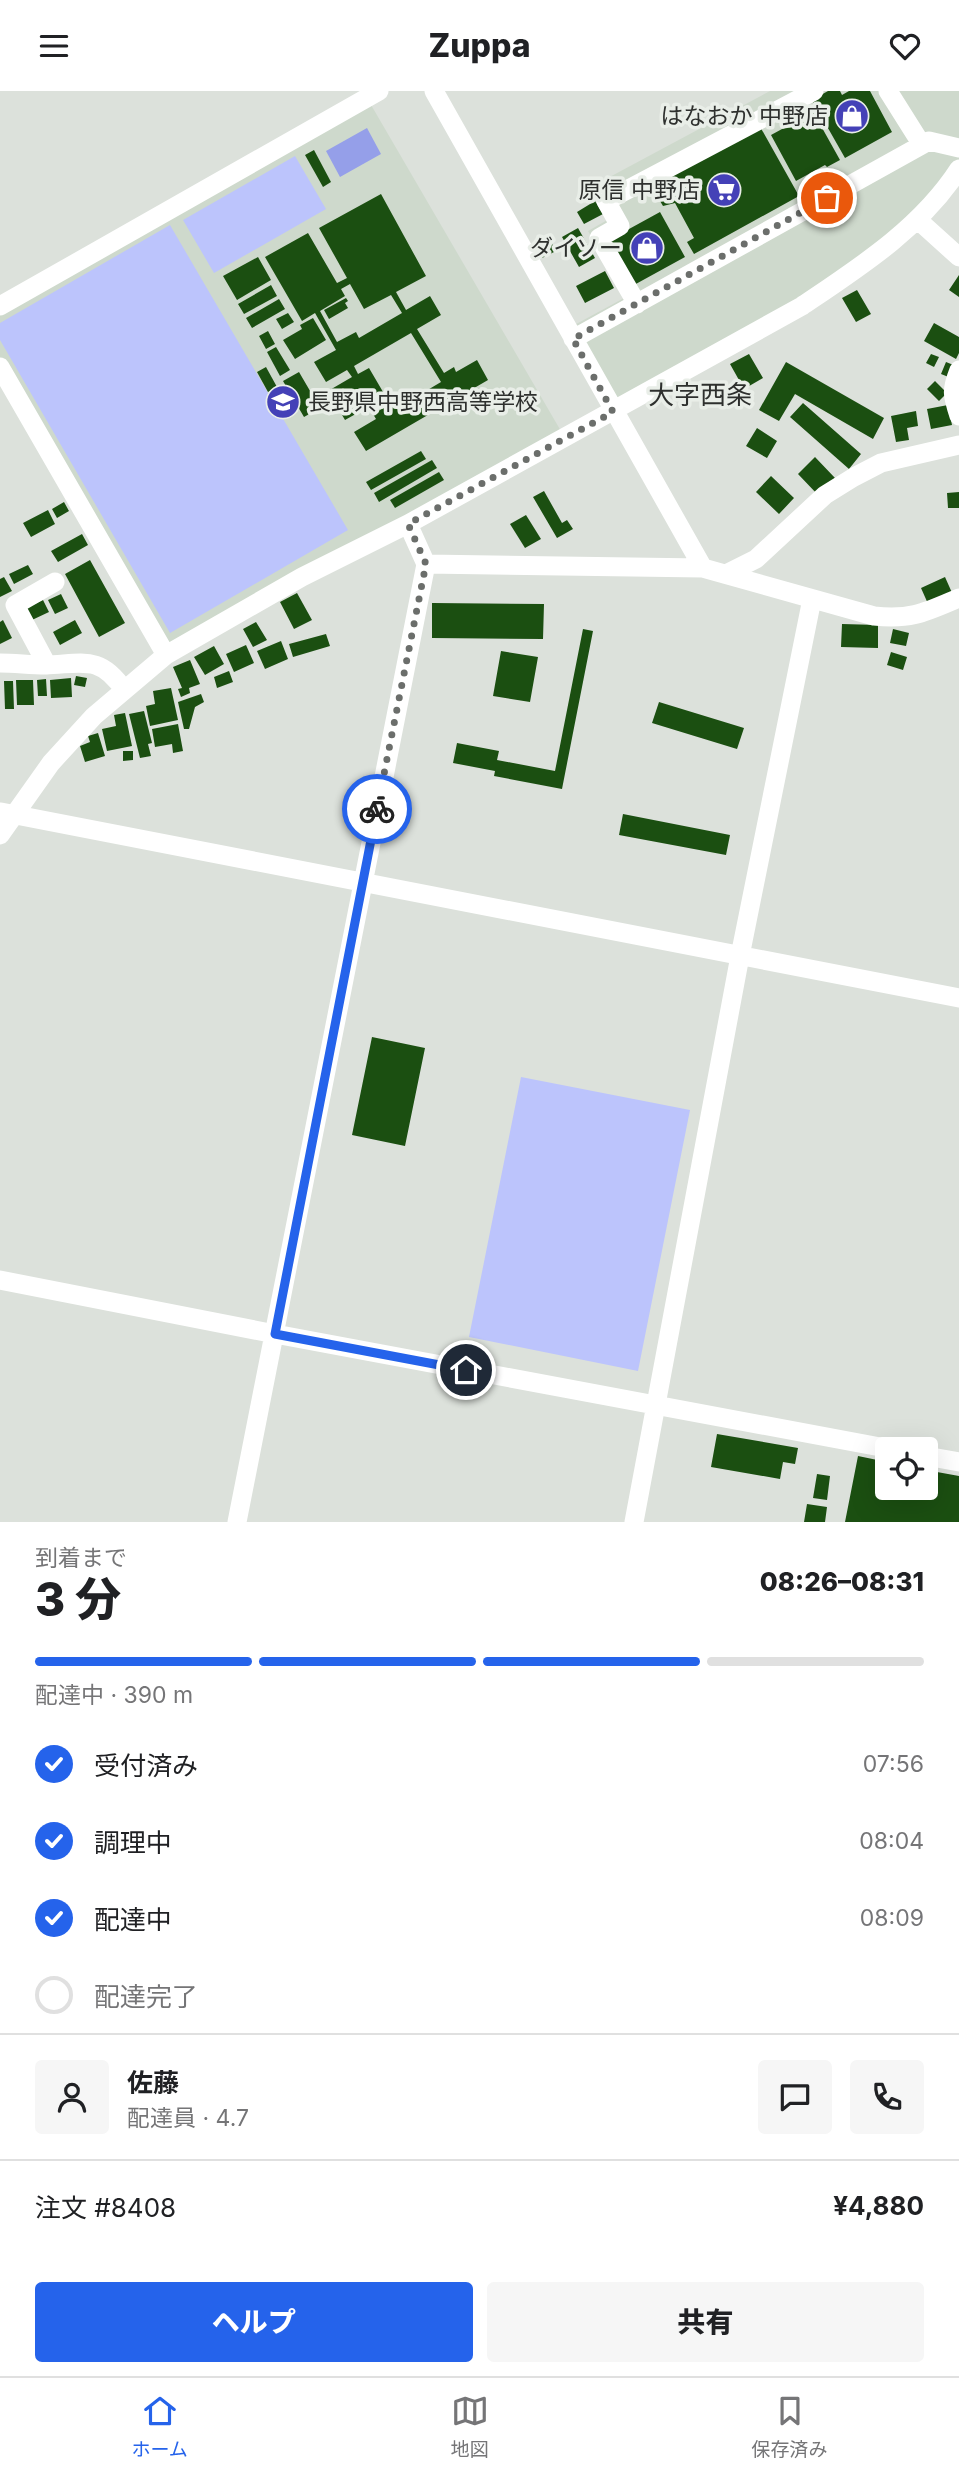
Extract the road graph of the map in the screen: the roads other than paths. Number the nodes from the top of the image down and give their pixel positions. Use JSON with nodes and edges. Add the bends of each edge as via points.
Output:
{"nodes":[{"id":1,"x":379,"y":91,"type":"edge"},
{"id":2,"x":434,"y":91,"type":"edge"},
{"id":3,"x":814,"y":91,"type":"edge"},
{"id":4,"x":888,"y":91,"type":"edge"},
{"id":5,"x":922,"y":145,"type":"junction"},
{"id":6,"x":959,"y":148,"type":"edge"},
{"id":7,"x":959,"y":169,"type":"edge"},
{"id":8,"x":918,"y":220,"type":"junction"},
{"id":9,"x":959,"y":257,"type":"edge"},
{"id":10,"x":637,"y":304,"type":"junction"},
{"id":11,"x":0,"y":306,"type":"edge"},
{"id":12,"x":573,"y":339,"type":"junction"},
{"id":13,"x":0,"y":367,"type":"edge"},
{"id":14,"x":959,"y":370,"type":"edge"},
{"id":15,"x":613,"y":412,"type":"junction"},
{"id":16,"x":959,"y":416,"type":"edge"},
{"id":17,"x":959,"y":445,"type":"edge"},
{"id":18,"x":408,"y":524,"type":"junction"},
{"id":19,"x":426,"y":564,"type":"junction"},
{"id":20,"x":704,"y":568,"type":"junction"},
{"id":21,"x":726,"y":574,"type":"junction"},
{"id":22,"x":55,"y":582,"type":"dead end"},
{"id":23,"x":959,"y":598,"type":"edge"},
{"id":24,"x":812,"y":599,"type":"junction"},
{"id":25,"x":7,"y":609,"type":"edge"},
{"id":26,"x":166,"y":655,"type":"junction"},
{"id":27,"x":0,"y":663,"type":"edge"},
{"id":28,"x":47,"y":665,"type":"junction"},
{"id":29,"x":124,"y":690,"type":"junction"},
{"id":30,"x":6,"y":813,"type":"edge"},
{"id":31,"x":0,"y":835,"type":"edge"},
{"id":32,"x":362,"y":882,"type":"junction"},
{"id":33,"x":740,"y":956,"type":"junction"},
{"id":34,"x":959,"y":998,"type":"edge"},
{"id":35,"x":0,"y":1280,"type":"edge"},
{"id":36,"x":275,"y":1334,"type":"junction"},
{"id":37,"x":657,"y":1405,"type":"junction"},
{"id":38,"x":875,"y":1446,"type":"edge"},
{"id":39,"x":938,"y":1458,"type":"edge"},
{"id":40,"x":959,"y":1462,"type":"edge"},
{"id":41,"x":237,"y":1522,"type":"edge"},
{"id":42,"x":634,"y":1522,"type":"edge"}],
"edges":[{"from":1,"to":11,"type":"street"},
{"from":2,"to":12,"type":"street"},
{"from":3,"to":10,"type":"street","via":[[607,201],[620,226],[598,239]]},
{"from":4,"to":5,"type":"street"},
{"from":5,"to":6,"type":"street","via":[[929,141]]},
{"from":5,"to":10,"type":"street"},
{"from":7,"to":8,"type":"street"},
{"from":8,"to":9,"type":"street"},
{"from":8,"to":15,"type":"street","via":[[802,306]]},
{"from":10,"to":12,"type":"street"},
{"from":12,"to":15,"type":"street"},
{"from":13,"to":26,"type":"street"},
{"from":14,"to":16,"type":"street","via":[[952,395]]},
{"from":15,"to":18,"type":"street"},
{"from":15,"to":20,"type":"street"},
{"from":17,"to":21,"type":"street","via":[[881,463],[854,477],[825,495],[757,559]]},
{"from":18,"to":19,"type":"street"},
{"from":18,"to":26,"type":"street","via":[[302,577]]},
{"from":19,"to":20,"type":"street"},
{"from":19,"to":32,"type":"street"},
{"from":20,"to":21,"type":"street"},
{"from":21,"to":24,"type":"street"},
{"from":22,"to":25,"type":"street"},
{"from":23,"to":24,"type":"street","via":[[917,616],[897,619]]},
{"from":24,"to":33,"type":"street"},
{"from":25,"to":28,"type":"street"},
{"from":26,"to":29,"type":"street"},
{"from":27,"to":28,"type":"street"},
{"from":28,"to":29,"type":"street","via":[[95,663],[114,674]]},
{"from":29,"to":30,"type":"street","via":[[94,716]]},
{"from":30,"to":31,"type":"street"},
{"from":30,"to":32,"type":"street"},
{"from":32,"to":33,"type":"street"},
{"from":32,"to":36,"type":"street"},
{"from":33,"to":34,"type":"street"},
{"from":33,"to":37,"type":"street"},
{"from":35,"to":36,"type":"street"},
{"from":36,"to":37,"type":"street"},
{"from":36,"to":41,"type":"street"},
{"from":37,"to":38,"type":"street"},
{"from":37,"to":42,"type":"street"},
{"from":39,"to":40,"type":"street"}]}
